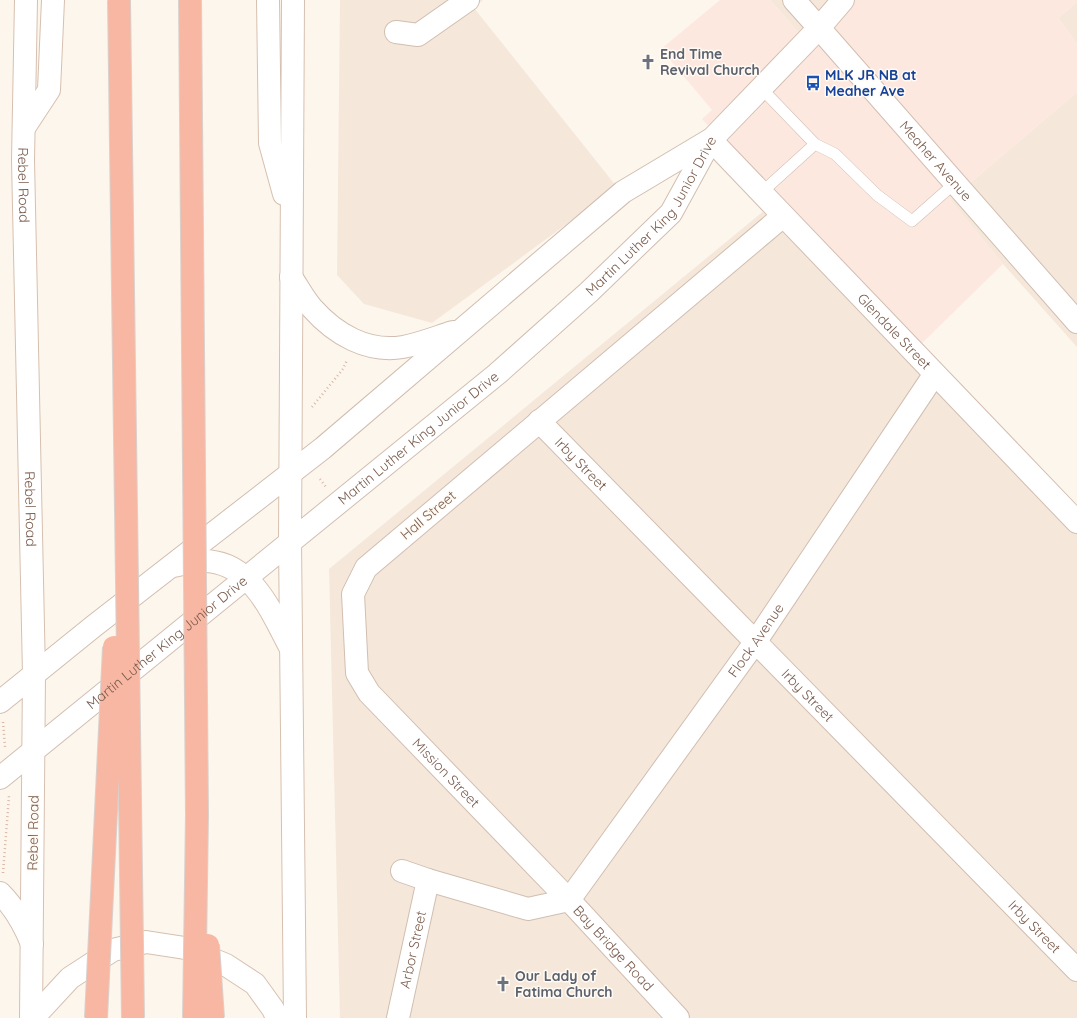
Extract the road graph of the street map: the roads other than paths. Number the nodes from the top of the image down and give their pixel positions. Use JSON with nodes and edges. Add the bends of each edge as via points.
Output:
{"nodes":[{"id":1,"x":26,"y":0,"type":"edge"},
{"id":2,"x":53,"y":0,"type":"edge"},
{"id":3,"x":119,"y":0,"type":"edge"},
{"id":4,"x":190,"y":0,"type":"edge"},
{"id":5,"x":268,"y":0,"type":"edge"},
{"id":6,"x":293,"y":0,"type":"edge"},
{"id":7,"x":468,"y":0,"type":"edge"},
{"id":8,"x":794,"y":0,"type":"edge"},
{"id":9,"x":843,"y":0,"type":"edge"},
{"id":10,"x":819,"y":28,"type":"junction"},
{"id":11,"x":396,"y":32,"type":"dead end"},
{"id":12,"x":761,"y":88,"type":"junction"},
{"id":13,"x":24,"y":128,"type":"junction"},
{"id":14,"x":711,"y":140,"type":"junction"},
{"id":15,"x":814,"y":144,"type":"junction"},
{"id":16,"x":955,"y":183,"type":"junction"},
{"id":17,"x":761,"y":193,"type":"junction"},
{"id":18,"x":291,"y":216,"type":"junction"},
{"id":19,"x":783,"y":216,"type":"junction"},
{"id":20,"x":291,"y":277,"type":"junction"},
{"id":21,"x":1077,"y":322,"type":"edge"},
{"id":22,"x":462,"y":329,"type":"junction"},
{"id":23,"x":934,"y":375,"type":"junction"},
{"id":24,"x":539,"y":421,"type":"junction"},
{"id":25,"x":124,"y":432,"type":"junction"},
{"id":26,"x":292,"y":473,"type":"junction"},
{"id":27,"x":1077,"y":522,"type":"edge"},
{"id":28,"x":290,"y":542,"type":"junction"},
{"id":29,"x":173,"y":566,"type":"junction"},
{"id":30,"x":246,"y":577,"type":"junction"},
{"id":31,"x":355,"y":629,"type":"joint"},
{"id":32,"x":756,"y":641,"type":"junction"},
{"id":33,"x":292,"y":650,"type":"junction"},
{"id":34,"x":34,"y":674,"type":"junction"},
{"id":35,"x":1,"y":710,"type":"edge"},
{"id":36,"x":34,"y":750,"type":"junction"},
{"id":37,"x":4,"y":787,"type":"edge"},
{"id":38,"x":197,"y":816,"type":"junction"},
{"id":39,"x":402,"y":871,"type":"dead end"},
{"id":40,"x":428,"y":880,"type":"junction"},
{"id":41,"x":1,"y":885,"type":"edge"},
{"id":42,"x":569,"y":900,"type":"junction"},
{"id":43,"x":32,"y":944,"type":"junction"},
{"id":44,"x":1077,"y":970,"type":"edge"},
{"id":45,"x":32,"y":1018,"type":"edge"},
{"id":46,"x":96,"y":1018,"type":"edge"},
{"id":47,"x":133,"y":1018,"type":"edge"},
{"id":48,"x":194,"y":1018,"type":"edge"},
{"id":49,"x":213,"y":1018,"type":"edge"},
{"id":50,"x":277,"y":1018,"type":"edge"},
{"id":51,"x":295,"y":1018,"type":"edge"},
{"id":52,"x":398,"y":1018,"type":"edge"},
{"id":53,"x":678,"y":1018,"type":"edge"}],
"edges":[{"from":1,"to":13,"type":"street","name":"Rebel Road"},
{"from":2,"to":13,"type":"street","via":[[49,90]]},
{"from":3,"to":25,"type":"highway","bridge":true},
{"from":4,"to":38,"type":"highway","bridge":true},
{"from":5,"to":18,"type":"street","via":[[270,143]]},
{"from":6,"to":18,"type":"street"},
{"from":7,"to":11,"type":"street","via":[[418,35]]},
{"from":8,"to":10,"type":"street","name":"Meaher Avenue"},
{"from":9,"to":10,"type":"street"},
{"from":10,"to":12,"type":"street"},
{"from":10,"to":16,"type":"street","name":"Meaher Avenue"},
{"from":12,"to":14,"type":"street"},
{"from":12,"to":15,"type":"lane"},
{"from":13,"to":34,"type":"street","name":"Rebel Road"},
{"from":14,"to":17,"type":"street","name":"Glendale Street"},
{"from":14,"to":22,"type":"street","name":"Martin Luther King Junior Drive","via":[[623,192]]},
{"from":14,"to":28,"type":"street","name":"Martin Luther King Junior Drive","via":[[671,213],[589,292],[497,374]]},
{"from":15,"to":16,"type":"lane","via":[[835,154],[877,195],[912,221]]},
{"from":15,"to":17,"type":"lane"},
{"from":16,"to":21,"type":"street","name":"Meaher Avenue"},
{"from":17,"to":19,"type":"street","name":"Glendale Street"},
{"from":18,"to":20,"type":"street"},
{"from":19,"to":23,"type":"street","name":"Glendale Street"},
{"from":19,"to":24,"type":"street","name":"Hall Street"},
{"from":20,"to":22,"type":"street","via":[[311,307],[330,326],[353,341],[382,348],[403,347]]},
{"from":20,"to":26,"type":"street"},
{"from":22,"to":26,"type":"street","name":"Martin Luther King Junior Drive"},
{"from":23,"to":27,"type":"street","name":"Glendale Street"},
{"from":23,"to":32,"type":"street","name":"Flock Avenue"},
{"from":24,"to":31,"type":"street","name":"Hall Street","via":[[366,568],[353,594]]},
{"from":24,"to":32,"type":"street","name":"Irby Street"},
{"from":25,"to":46,"type":"highway","bridge":true},
{"from":25,"to":47,"type":"highway","bridge":true},
{"from":26,"to":28,"type":"street"},
{"from":26,"to":29,"type":"street","name":"Martin Luther King Junior Drive"},
{"from":28,"to":30,"type":"street","name":"Martin Luther King Junior Drive"},
{"from":28,"to":33,"type":"street"},
{"from":29,"to":30,"type":"street","via":[[203,561],[226,564]]},
{"from":29,"to":34,"type":"street","name":"Martin Luther King Junior Drive"},
{"from":30,"to":33,"type":"street","via":[[261,594]]},
{"from":30,"to":36,"type":"street","name":"Martin Luther King Junior Drive"},
{"from":31,"to":42,"type":"street","name":"Mission Street","via":[[357,673],[369,693]]},
{"from":32,"to":42,"type":"street","name":"Flock Avenue"},
{"from":32,"to":44,"type":"street","name":"Irby Street"},
{"from":33,"to":51,"type":"street"},
{"from":34,"to":35,"type":"street","name":"Martin Luther King Junior Drive"},
{"from":34,"to":36,"type":"street","name":"Rebel Road"},
{"from":36,"to":37,"type":"street","name":"Martin Luther King Junior Drive"},
{"from":36,"to":43,"type":"street","name":"Rebel Road"},
{"from":38,"to":48,"type":"highway","bridge":true},
{"from":38,"to":49,"type":"highway","bridge":true},
{"from":39,"to":40,"type":"street","name":"Bay Bridge Road"},
{"from":40,"to":42,"type":"street","name":"Bay Bridge Road","via":[[528,909]]},
{"from":40,"to":52,"type":"street","name":"Arbor Street"},
{"from":41,"to":43,"type":"street","via":[[24,924]]},
{"from":42,"to":53,"type":"street","name":"Bay Bridge Road"},
{"from":43,"to":45,"type":"street","name":"Rebel Road"},
{"from":45,"to":50,"type":"street","via":[[70,978],[113,950],[146,942],[185,948],[226,965],[255,984]]}]}
